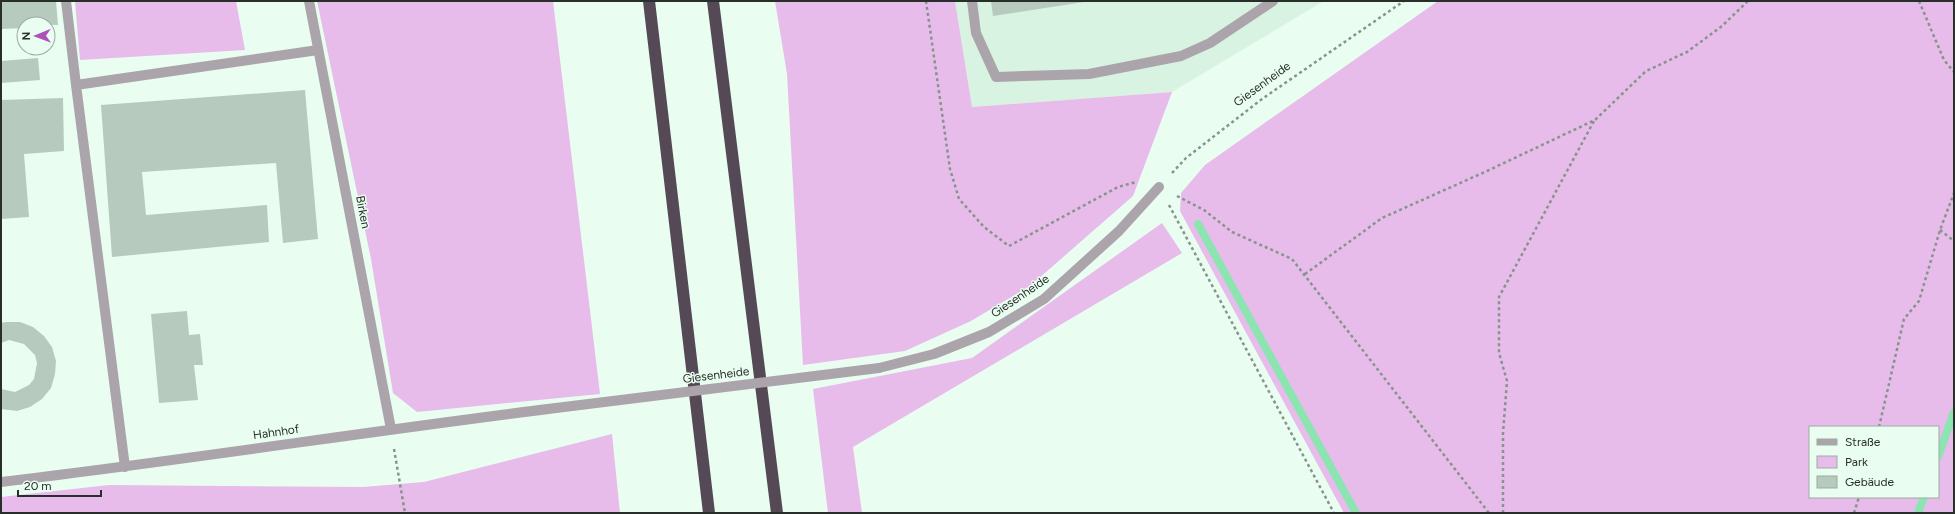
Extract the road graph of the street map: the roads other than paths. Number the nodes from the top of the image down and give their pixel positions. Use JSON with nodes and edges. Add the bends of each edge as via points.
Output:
{"nodes":[{"id":1,"x":66,"y":1,"type":"edge"},
{"id":2,"x":309,"y":1,"type":"edge"},
{"id":3,"x":649,"y":1,"type":"edge"},
{"id":4,"x":713,"y":1,"type":"edge"},
{"id":5,"x":972,"y":1,"type":"edge"},
{"id":6,"x":1273,"y":1,"type":"edge"},
{"id":7,"x":318,"y":50,"type":"junction"},
{"id":8,"x":76,"y":85,"type":"junction"},
{"id":9,"x":1160,"y":187,"type":"road end"},
{"id":10,"x":556,"y":408,"type":"joint"},
{"id":11,"x":391,"y":428,"type":"junction"},
{"id":12,"x":125,"y":467,"type":"junction"},
{"id":13,"x":1,"y":482,"type":"edge"},
{"id":14,"x":709,"y":513,"type":"edge"},
{"id":15,"x":777,"y":513,"type":"edge"}],
"edges":[{"from":1,"to":8,"type":"street"},
{"from":2,"to":7,"type":"street","name":"Birken"},
{"from":3,"to":14,"type":"highway"},
{"from":4,"to":15,"type":"highway"},
{"from":5,"to":6,"type":"street","via":[[976,33],[996,77],[1089,74],[1181,56],[1210,43]]},
{"from":7,"to":8,"type":"street"},
{"from":7,"to":11,"type":"street","name":"Birken"},
{"from":8,"to":12,"type":"street"},
{"from":9,"to":10,"type":"street","name":"Giesenheide","bridge":true,"via":[[1119,231],[1044,299],[989,332],[934,354],[879,368]]},
{"from":10,"to":11,"type":"street","name":"Hahnhof"},
{"from":11,"to":12,"type":"street","name":"Hahnhof"},
{"from":12,"to":13,"type":"street","name":"Hahnhof"}]}
